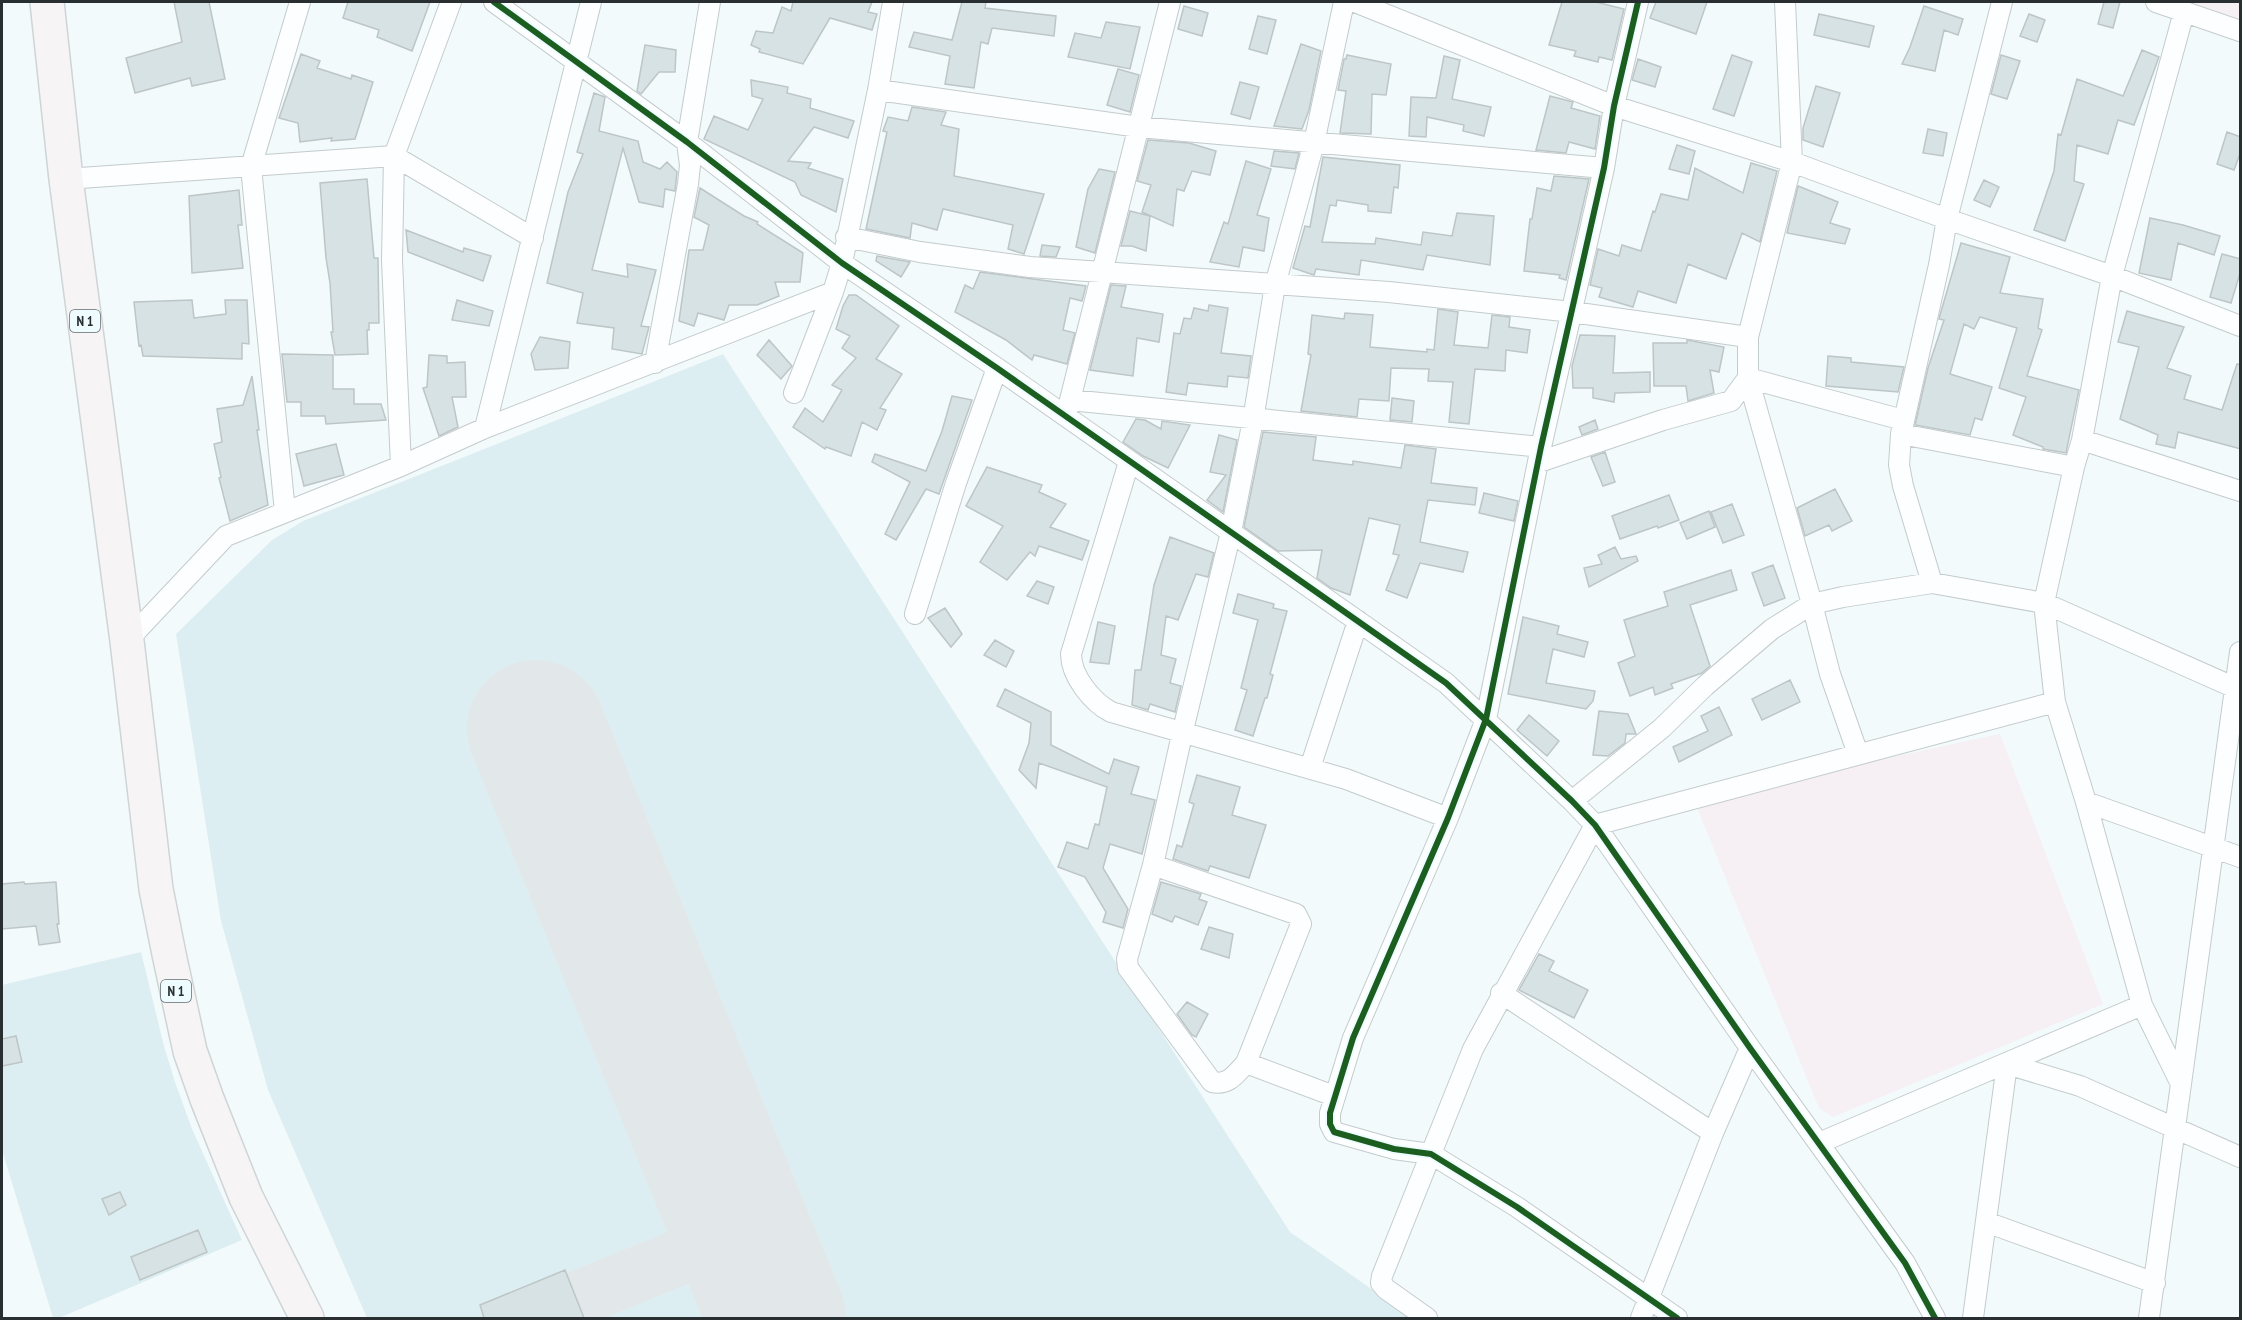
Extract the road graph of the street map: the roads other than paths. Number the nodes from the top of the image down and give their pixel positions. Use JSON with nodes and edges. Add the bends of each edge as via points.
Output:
{"nodes":[{"id":1,"x":47,"y":2,"type":"edge"},
{"id":2,"x":300,"y":2,"type":"edge"},
{"id":3,"x":451,"y":2,"type":"edge"},
{"id":4,"x":494,"y":2,"type":"edge"},
{"id":5,"x":591,"y":2,"type":"edge"},
{"id":6,"x":710,"y":2,"type":"edge"},
{"id":7,"x":893,"y":2,"type":"edge"},
{"id":8,"x":1170,"y":2,"type":"edge"},
{"id":9,"x":1344,"y":2,"type":"edge"},
{"id":10,"x":1355,"y":2,"type":"edge"},
{"id":11,"x":1638,"y":2,"type":"edge"},
{"id":12,"x":1785,"y":2,"type":"edge"},
{"id":13,"x":2002,"y":2,"type":"edge"},
{"id":14,"x":2156,"y":2,"type":"edge"},
{"id":15,"x":2184,"y":12,"type":"junction"},
{"id":16,"x":2241,"y":31,"type":"edge"},
{"id":17,"x":577,"y":63,"type":"junction"},
{"id":18,"x":878,"y":90,"type":"junction"},
{"id":19,"x":1614,"y":106,"type":"junction"},
{"id":20,"x":1139,"y":127,"type":"junction"},
{"id":21,"x":687,"y":142,"type":"junction"},
{"id":22,"x":1314,"y":143,"type":"junction"},
{"id":23,"x":394,"y":156,"type":"junction"},
{"id":24,"x":1792,"y":162,"type":"junction"},
{"id":25,"x":251,"y":167,"type":"junction"},
{"id":26,"x":1604,"y":168,"type":"junction"},
{"id":27,"x":66,"y":179,"type":"junction"},
{"id":28,"x":1947,"y":219,"type":"junction"},
{"id":29,"x":846,"y":237,"type":"junction"},
{"id":30,"x":533,"y":238,"type":"junction"},
{"id":31,"x":842,"y":263,"type":"junction"},
{"id":32,"x":1102,"y":273,"type":"junction"},
{"id":33,"x":2112,"y":276,"type":"junction"},
{"id":34,"x":1275,"y":285,"type":"junction"},
{"id":35,"x":833,"y":292,"type":"junction"},
{"id":36,"x":1572,"y":312,"type":"junction"},
{"id":37,"x":2241,"y":326,"type":"edge"},
{"id":38,"x":1748,"y":337,"type":"junction"},
{"id":39,"x":655,"y":363,"type":"junction"},
{"id":40,"x":997,"y":368,"type":"junction"},
{"id":41,"x":1748,"y":378,"type":"junction"},
{"id":42,"x":794,"y":393,"type":"dead end"},
{"id":43,"x":1068,"y":409,"type":"junction"},
{"id":44,"x":1253,"y":420,"type":"junction"},
{"id":45,"x":1902,"y":427,"type":"junction"},
{"id":46,"x":485,"y":428,"type":"junction"},
{"id":47,"x":2082,"y":440,"type":"junction"},
{"id":48,"x":1540,"y":455,"type":"junction"},
{"id":49,"x":1129,"y":462,"type":"junction"},
{"id":50,"x":401,"y":466,"type":"junction"},
{"id":51,"x":2074,"y":467,"type":"junction"},
{"id":52,"x":2241,"y":491,"type":"edge"},
{"id":53,"x":285,"y":512,"type":"junction"},
{"id":54,"x":1232,"y":532,"type":"junction"},
{"id":55,"x":1932,"y":583,"type":"junction"},
{"id":56,"x":2044,"y":603,"type":"junction"},
{"id":57,"x":1812,"y":604,"type":"junction"},
{"id":58,"x":915,"y":614,"type":"dead end"},
{"id":59,"x":1358,"y":621,"type":"junction"},
{"id":60,"x":127,"y":641,"type":"junction"},
{"id":61,"x":2241,"y":652,"type":"edge"},
{"id":62,"x":2238,"y":689,"type":"edge"},
{"id":63,"x":2055,"y":702,"type":"junction"},
{"id":64,"x":1486,"y":719,"type":"junction"},
{"id":65,"x":1183,"y":730,"type":"junction"},
{"id":66,"x":1858,"y":754,"type":"junction"},
{"id":67,"x":1310,"y":768,"type":"junction"},
{"id":68,"x":1572,"y":801,"type":"junction"},
{"id":69,"x":2086,"y":802,"type":"junction"},
{"id":70,"x":1448,"y":818,"type":"junction"},
{"id":71,"x":1595,"y":825,"type":"junction"},
{"id":72,"x":2214,"y":846,"type":"junction"},
{"id":73,"x":2241,"y":857,"type":"edge"},
{"id":74,"x":1154,"y":866,"type":"junction"},
{"id":75,"x":1501,"y":993,"type":"junction"},
{"id":76,"x":2142,"y":1005,"type":"junction"},
{"id":77,"x":1750,"y":1048,"type":"junction"},
{"id":78,"x":1246,"y":1064,"type":"junction"},
{"id":79,"x":2007,"y":1064,"type":"junction"},
{"id":80,"x":2181,"y":1083,"type":"junction"},
{"id":81,"x":1334,"y":1096,"type":"junction"},
{"id":82,"x":2175,"y":1127,"type":"junction"},
{"id":83,"x":1713,"y":1133,"type":"junction"},
{"id":84,"x":1820,"y":1143,"type":"junction"},
{"id":85,"x":1431,"y":1154,"type":"junction"},
{"id":86,"x":2241,"y":1156,"type":"edge"},
{"id":87,"x":1986,"y":1222,"type":"junction"},
{"id":88,"x":2155,"y":1283,"type":"junction"},
{"id":89,"x":1648,"y":1298,"type":"junction"},
{"id":90,"x":307,"y":1318,"type":"edge"},
{"id":91,"x":1427,"y":1318,"type":"edge"},
{"id":92,"x":1641,"y":1318,"type":"edge"},
{"id":93,"x":1677,"y":1318,"type":"edge"},
{"id":94,"x":1935,"y":1318,"type":"edge"},
{"id":95,"x":1973,"y":1318,"type":"edge"},
{"id":96,"x":2150,"y":1318,"type":"edge"}],
"edges":[{"from":1,"to":27,"type":"highway","number":"N 1"},
{"from":2,"to":25,"type":"street"},
{"from":3,"to":23,"type":"street"},
{"from":4,"to":17,"type":"street"},
{"from":5,"to":17,"type":"street"},
{"from":6,"to":21,"type":"street"},
{"from":7,"to":18,"type":"street"},
{"from":8,"to":20,"type":"street"},
{"from":9,"to":22,"type":"street"},
{"from":10,"to":19,"type":"street"},
{"from":11,"to":19,"type":"street"},
{"from":12,"to":24,"type":"street"},
{"from":13,"to":28,"type":"street"},
{"from":14,"to":15,"type":"street"},
{"from":15,"to":16,"type":"street"},
{"from":15,"to":33,"type":"street"},
{"from":17,"to":21,"type":"street"},
{"from":17,"to":30,"type":"street"},
{"from":18,"to":20,"type":"street"},
{"from":18,"to":29,"type":"street"},
{"from":19,"to":24,"type":"street"},
{"from":19,"to":26,"type":"street"},
{"from":20,"to":22,"type":"street"},
{"from":20,"to":32,"type":"street"},
{"from":21,"to":31,"type":"street"},
{"from":21,"to":39,"type":"street","via":[[688,184]]},
{"from":22,"to":26,"type":"street"},
{"from":22,"to":34,"type":"street"},
{"from":23,"to":25,"type":"street"},
{"from":23,"to":30,"type":"street"},
{"from":23,"to":50,"type":"street","via":[[392,260]]},
{"from":24,"to":28,"type":"street"},
{"from":24,"to":38,"type":"street"},
{"from":25,"to":27,"type":"street"},
{"from":25,"to":53,"type":"street"},
{"from":26,"to":36,"type":"street"},
{"from":27,"to":60,"type":"highway","number":"N 1"},
{"from":28,"to":33,"type":"street"},
{"from":28,"to":45,"type":"street"},
{"from":29,"to":31,"type":"street"},
{"from":29,"to":32,"type":"street","via":[[920,252]]},
{"from":30,"to":46,"type":"street"},
{"from":31,"to":35,"type":"street"},
{"from":31,"to":40,"type":"street"},
{"from":32,"to":34,"type":"street"},
{"from":32,"to":43,"type":"street"},
{"from":33,"to":37,"type":"street"},
{"from":33,"to":47,"type":"street"},
{"from":34,"to":36,"type":"street","via":[[1389,292]]},
{"from":34,"to":44,"type":"street"},
{"from":35,"to":39,"type":"street"},
{"from":35,"to":42,"type":"street"},
{"from":36,"to":38,"type":"street"},
{"from":36,"to":48,"type":"street"},
{"from":38,"to":41,"type":"street"},
{"from":39,"to":46,"type":"street"},
{"from":40,"to":43,"type":"street"},
{"from":40,"to":58,"type":"street"},
{"from":41,"to":45,"type":"street"},
{"from":41,"to":48,"type":"street","via":[[1731,401]]},
{"from":41,"to":57,"type":"street"},
{"from":43,"to":44,"type":"street"},
{"from":43,"to":49,"type":"street"},
{"from":44,"to":48,"type":"street"},
{"from":44,"to":54,"type":"street"},
{"from":45,"to":51,"type":"street"},
{"from":45,"to":55,"type":"street","via":[[1899,465],[1903,486]]},
{"from":46,"to":50,"type":"street"},
{"from":47,"to":51,"type":"street"},
{"from":47,"to":52,"type":"street"},
{"from":48,"to":64,"type":"street"},
{"from":49,"to":54,"type":"street"},
{"from":49,"to":65,"type":"street","via":[[1073,644],[1071,665],[1100,706]]},
{"from":50,"to":53,"type":"street"},
{"from":51,"to":56,"type":"street"},
{"from":53,"to":60,"type":"street","via":[[226,536]]},
{"from":54,"to":59,"type":"street"},
{"from":54,"to":65,"type":"street"},
{"from":55,"to":56,"type":"street"},
{"from":55,"to":57,"type":"street"},
{"from":56,"to":62,"type":"street"},
{"from":56,"to":63,"type":"street"},
{"from":57,"to":66,"type":"street","via":[[1830,674]]},
{"from":57,"to":68,"type":"street","via":[[1772,629],[1662,728]]},
{"from":59,"to":64,"type":"street","via":[[1446,683]]},
{"from":59,"to":67,"type":"street"},
{"from":60,"to":90,"type":"highway","number":"N 1","via":[[156,889],[190,1051],[246,1197]]},
{"from":61,"to":62,"type":"street"},
{"from":62,"to":72,"type":"street"},
{"from":63,"to":66,"type":"street"},
{"from":63,"to":69,"type":"street"},
{"from":64,"to":68,"type":"street"},
{"from":64,"to":70,"type":"street"},
{"from":65,"to":67,"type":"street"},
{"from":65,"to":74,"type":"street"},
{"from":66,"to":71,"type":"street"},
{"from":67,"to":70,"type":"street"},
{"from":68,"to":71,"type":"street"},
{"from":69,"to":72,"type":"street"},
{"from":69,"to":76,"type":"street"},
{"from":70,"to":81,"type":"street","via":[[1368,1001]]},
{"from":71,"to":75,"type":"street"},
{"from":71,"to":77,"type":"street"},
{"from":72,"to":73,"type":"street"},
{"from":72,"to":80,"type":"street"},
{"from":74,"to":78,"type":"street","via":[[1129,946],[1128,968],[1212,1082],[1227,1082]]},
{"from":74,"to":78,"type":"street","via":[[1299,918],[1301,924]]},
{"from":75,"to":83,"type":"street"},
{"from":75,"to":85,"type":"street","via":[[1473,1049]]},
{"from":76,"to":79,"type":"street"},
{"from":76,"to":80,"type":"street"},
{"from":77,"to":83,"type":"street"},
{"from":77,"to":84,"type":"street"},
{"from":78,"to":81,"type":"street"},
{"from":79,"to":82,"type":"street","via":[[2080,1086]]},
{"from":79,"to":84,"type":"street"},
{"from":79,"to":87,"type":"street"},
{"from":80,"to":82,"type":"street"},
{"from":81,"to":85,"type":"street","via":[[1330,1124],[1334,1132],[1394,1149]]},
{"from":82,"to":86,"type":"street"},
{"from":82,"to":88,"type":"street"},
{"from":83,"to":89,"type":"street"},
{"from":84,"to":94,"type":"street","via":[[1905,1263]]},
{"from":85,"to":89,"type":"street"},
{"from":85,"to":91,"type":"street","via":[[1381,1283]]},
{"from":87,"to":88,"type":"street"},
{"from":87,"to":95,"type":"street"},
{"from":88,"to":96,"type":"street"},
{"from":89,"to":92,"type":"street"},
{"from":89,"to":93,"type":"street"}]}
